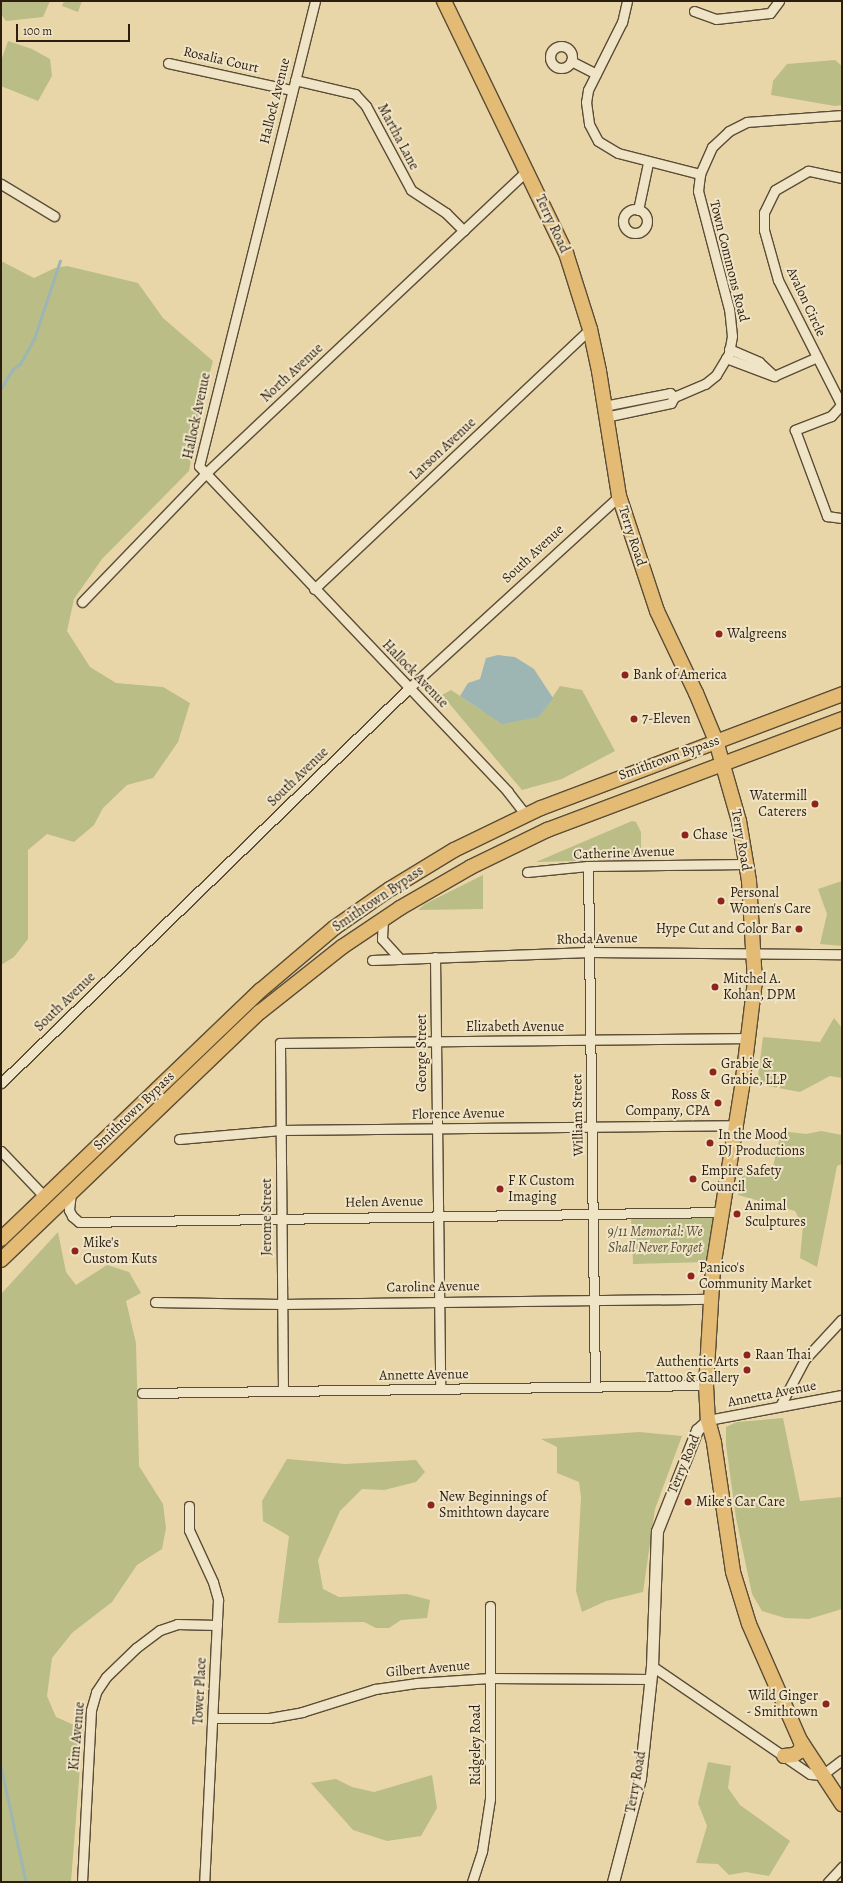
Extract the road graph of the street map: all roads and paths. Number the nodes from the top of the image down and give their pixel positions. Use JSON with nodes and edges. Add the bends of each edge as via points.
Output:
{"nodes":[{"id":1,"x":315,"y":1,"type":"edge"},
{"id":2,"x":444,"y":1,"type":"edge"},
{"id":3,"x":627,"y":1,"type":"edge"},
{"id":4,"x":780,"y":1,"type":"edge"},
{"id":5,"x":694,"y":11,"type":"dead end"},
{"id":6,"x":572,"y":61,"type":"dead end"},
{"id":7,"x":168,"y":63,"type":"dead end"},
{"id":8,"x":596,"y":74,"type":"junction"},
{"id":9,"x":295,"y":80,"type":"junction"},
{"id":10,"x":292,"y":90,"type":"junction"},
{"id":11,"x":842,"y":115,"type":"edge"},
{"id":12,"x":648,"y":163,"type":"junction"},
{"id":13,"x":527,"y":171,"type":"junction"},
{"id":14,"x":700,"y":174,"type":"junction"},
{"id":15,"x":842,"y":178,"type":"edge"},
{"id":16,"x":1,"y":184,"type":"edge"},
{"id":17,"x":638,"y":210,"type":"dead end"},
{"id":18,"x":54,"y":216,"type":"dead end"},
{"id":19,"x":464,"y":231,"type":"junction"},
{"id":20,"x":590,"y":329,"type":"junction"},
{"id":21,"x":729,"y":349,"type":"junction"},
{"id":22,"x":816,"y":357,"type":"junction"},
{"id":23,"x":726,"y":358,"type":"junction"},
{"id":24,"x":774,"y":376,"type":"junction"},
{"id":25,"x":841,"y":405,"type":"edge"},
{"id":26,"x":604,"y":412,"type":"junction"},
{"id":27,"x":205,"y":474,"type":"junction"},
{"id":28,"x":619,"y":496,"type":"junction"},
{"id":29,"x":842,"y":518,"type":"edge"},
{"id":30,"x":314,"y":588,"type":"junction"},
{"id":31,"x":82,"y":602,"type":"dead end"},
{"id":32,"x":409,"y":688,"type":"junction"},
{"id":33,"x":842,"y":694,"type":"edge"},
{"id":34,"x":842,"y":719,"type":"edge"},
{"id":35,"x":716,"y":741,"type":"junction"},
{"id":36,"x":723,"y":763,"type":"junction"},
{"id":37,"x":526,"y":815,"type":"junction"},
{"id":38,"x":746,"y":864,"type":"junction"},
{"id":39,"x":588,"y":866,"type":"junction"},
{"id":40,"x":527,"y":872,"type":"dead end"},
{"id":41,"x":383,"y":919,"type":"junction"},
{"id":42,"x":590,"y":952,"type":"junction"},
{"id":43,"x":754,"y":952,"type":"junction"},
{"id":44,"x":842,"y":954,"type":"edge"},
{"id":45,"x":436,"y":957,"type":"junction"},
{"id":46,"x":399,"y":958,"type":"junction"},
{"id":47,"x":372,"y":960,"type":"dead end"},
{"id":48,"x":749,"y":1038,"type":"junction"},
{"id":49,"x":591,"y":1040,"type":"junction"},
{"id":50,"x":436,"y":1041,"type":"junction"},
{"id":51,"x":280,"y":1044,"type":"joint"},
{"id":52,"x":1,"y":1083,"type":"edge"},
{"id":53,"x":737,"y":1125,"type":"junction"},
{"id":54,"x":593,"y":1126,"type":"junction"},
{"id":55,"x":437,"y":1128,"type":"junction"},
{"id":56,"x":281,"y":1130,"type":"junction"},
{"id":57,"x":179,"y":1139,"type":"dead end"},
{"id":58,"x":1,"y":1151,"type":"edge"},
{"id":59,"x":72,"y":1192,"type":"junction"},
{"id":60,"x":45,"y":1197,"type":"junction"},
{"id":61,"x":723,"y":1212,"type":"junction"},
{"id":62,"x":593,"y":1214,"type":"junction"},
{"id":63,"x":438,"y":1215,"type":"junction"},
{"id":64,"x":281,"y":1218,"type":"junction"},
{"id":65,"x":1,"y":1239,"type":"edge"},
{"id":66,"x":1,"y":1260,"type":"edge"},
{"id":67,"x":712,"y":1299,"type":"junction"},
{"id":68,"x":594,"y":1300,"type":"junction"},
{"id":69,"x":439,"y":1301,"type":"junction"},
{"id":70,"x":154,"y":1302,"type":"dead end"},
{"id":71,"x":281,"y":1304,"type":"junction"},
{"id":72,"x":842,"y":1319,"type":"edge"},
{"id":73,"x":706,"y":1385,"type":"junction"},
{"id":74,"x":595,"y":1386,"type":"junction"},
{"id":75,"x":440,"y":1389,"type":"junction"},
{"id":76,"x":283,"y":1390,"type":"junction"},
{"id":77,"x":142,"y":1392,"type":"dead end"},
{"id":78,"x":842,"y":1395,"type":"edge"},
{"id":79,"x":780,"y":1406,"type":"junction"},
{"id":80,"x":708,"y":1420,"type":"junction"},
{"id":81,"x":189,"y":1506,"type":"dead end"},
{"id":82,"x":490,"y":1606,"type":"dead end"},
{"id":83,"x":217,"y":1625,"type":"junction"},
{"id":84,"x":652,"y":1666,"type":"junction"},
{"id":85,"x":490,"y":1678,"type":"junction"},
{"id":86,"x":650,"y":1679,"type":"junction"},
{"id":87,"x":212,"y":1718,"type":"junction"},
{"id":88,"x":802,"y":1743,"type":"junction"},
{"id":89,"x":784,"y":1756,"type":"junction"},
{"id":90,"x":842,"y":1760,"type":"edge"},
{"id":91,"x":822,"y":1775,"type":"junction"},
{"id":92,"x":842,"y":1804,"type":"edge"},
{"id":93,"x":842,"y":1867,"type":"edge"},
{"id":94,"x":82,"y":1882,"type":"edge"},
{"id":95,"x":204,"y":1882,"type":"edge"},
{"id":96,"x":472,"y":1882,"type":"edge"},
{"id":97,"x":613,"y":1882,"type":"edge"},
{"id":98,"x":828,"y":1882,"type":"edge"}],
"edges":[{"from":1,"to":9,"type":"street","name":"Hallock Avenue"},
{"from":2,"to":13,"type":"main road","name":"Terry Road"},
{"from":3,"to":8,"type":"street","via":[[622,22]]},
{"from":4,"to":5,"type":"street","via":[[770,13],[716,19]]},
{"from":6,"to":8,"type":"street"},
{"from":7,"to":10,"type":"street","name":"Rosalia Court"},
{"from":8,"to":12,"type":"street","via":[[588,90],[586,102],[589,124],[598,141],[618,153]]},
{"from":9,"to":10,"type":"street","name":"Hallock Avenue"},
{"from":9,"to":19,"type":"street","name":"Martha Lane","via":[[354,94],[366,106],[411,190],[446,213]]},
{"from":10,"to":27,"type":"street","name":"Hallock Avenue","via":[[199,466]]},
{"from":11,"to":14,"type":"street","name":"Town Commons Road","via":[[747,122],[729,131],[716,142],[706,156]]},
{"from":12,"to":14,"type":"street"},
{"from":12,"to":17,"type":"street"},
{"from":13,"to":19,"type":"street","name":"North Avenue"},
{"from":13,"to":20,"type":"main road","name":"Terry Road","via":[[566,253]]},
{"from":14,"to":21,"type":"street","name":"Town Commons Road","via":[[699,200],[732,325]]},
{"from":15,"to":22,"type":"street","name":"Avalon Circle","via":[[808,171],[775,190],[764,213],[764,230],[778,280]]},
{"from":16,"to":18,"type":"street"},
{"from":19,"to":27,"type":"street","name":"North Avenue"},
{"from":20,"to":26,"type":"main road","name":"Terry Road"},
{"from":20,"to":30,"type":"street","name":"Larson Avenue"},
{"from":21,"to":23,"type":"street","name":"Town Commons Road"},
{"from":21,"to":24,"type":"street","via":[[759,362]]},
{"from":22,"to":24,"type":"street","name":"Avalon Circle"},
{"from":22,"to":25,"type":"street","name":"Avalon Circle"},
{"from":23,"to":24,"type":"street"},
{"from":23,"to":26,"type":"street","name":"Town Commons Road","via":[[716,375],[705,384],[674,397],[671,403]]},
{"from":25,"to":29,"type":"street","via":[[831,416],[795,430],[827,516]]},
{"from":26,"to":28,"type":"main road","name":"Terry Road"},
{"from":27,"to":30,"type":"street","name":"Hallock Avenue"},
{"from":27,"to":31,"type":"street","name":"North Avenue"},
{"from":28,"to":32,"type":"street","name":"South Avenue"},
{"from":28,"to":35,"type":"main road","name":"Terry Road","via":[[657,611]]},
{"from":30,"to":32,"type":"street","name":"Hallock Avenue"},
{"from":32,"to":37,"type":"street","name":"Hallock Avenue","via":[[508,792]]},
{"from":32,"to":52,"type":"street","name":"South Avenue"},
{"from":33,"to":35,"type":"main road","name":"Smithtown Bypass"},
{"from":34,"to":36,"type":"main road","name":"Smithtown Bypass"},
{"from":35,"to":36,"type":"main road","name":"Terry Road"},
{"from":35,"to":37,"type":"main road","name":"Smithtown Bypass","via":[[584,790]]},
{"from":36,"to":38,"type":"main road","name":"Terry Road","via":[[739,821]]},
{"from":36,"to":41,"type":"main road","name":"Smithtown Bypass","via":[[528,839],[471,867]]},
{"from":37,"to":60,"type":"main road","name":"Smithtown Bypass","via":[[421,869],[314,944],[256,994]]},
{"from":38,"to":39,"type":"street","name":"Catherine Avenue"},
{"from":38,"to":43,"type":"main road","name":"Terry Road"},
{"from":39,"to":40,"type":"street","name":"Catherine Avenue"},
{"from":39,"to":42,"type":"street","name":"William Street"},
{"from":41,"to":46,"type":"street","via":[[382,939]]},
{"from":41,"to":59,"type":"main road","name":"Smithtown Bypass","via":[[320,963],[260,1012]]},
{"from":42,"to":43,"type":"street","name":"Rhoda Avenue"},
{"from":42,"to":45,"type":"street","name":"Rhoda Avenue"},
{"from":42,"to":49,"type":"street","name":"William Street"},
{"from":43,"to":44,"type":"street","name":"Rhoda Avenue"},
{"from":43,"to":48,"type":"main road","name":"Terry Road","via":[[755,981]]},
{"from":45,"to":46,"type":"street","name":"Rhoda Avenue"},
{"from":45,"to":50,"type":"street","name":"George Street"},
{"from":46,"to":47,"type":"street","name":"Rhoda Avenue"},
{"from":48,"to":49,"type":"street","name":"Elizabeth Avenue"},
{"from":48,"to":53,"type":"main road","name":"Terry Road"},
{"from":49,"to":50,"type":"street","name":"Elizabeth Avenue"},
{"from":49,"to":54,"type":"street","name":"William Street"},
{"from":50,"to":51,"type":"street","name":"Elizabeth Avenue"},
{"from":50,"to":55,"type":"street","name":"George Street"},
{"from":51,"to":56,"type":"street","name":"Jerome Street"},
{"from":53,"to":54,"type":"street","name":"Florence Avenue"},
{"from":53,"to":61,"type":"main road","name":"Terry Road"},
{"from":54,"to":55,"type":"street","name":"Florence Avenue"},
{"from":54,"to":62,"type":"street","name":"William Street"},
{"from":55,"to":56,"type":"street","name":"Florence Avenue"},
{"from":55,"to":63,"type":"street","name":"George Street"},
{"from":56,"to":57,"type":"street","name":"Florence Avenue"},
{"from":56,"to":64,"type":"street","name":"Jerome Street"},
{"from":58,"to":60,"type":"street"},
{"from":59,"to":64,"type":"street","name":"Helen Avenue","via":[[69,1210],[79,1222]]},
{"from":59,"to":66,"type":"main road","name":"Smithtown Bypass"},
{"from":60,"to":65,"type":"main road","name":"Smithtown Bypass"},
{"from":61,"to":62,"type":"street","name":"Helen Avenue"},
{"from":61,"to":67,"type":"main road","name":"Terry Road","via":[[712,1268]]},
{"from":62,"to":63,"type":"street","name":"Helen Avenue"},
{"from":62,"to":68,"type":"street","name":"William Street"},
{"from":63,"to":64,"type":"street","name":"Helen Avenue"},
{"from":63,"to":69,"type":"street","name":"George Street"},
{"from":64,"to":71,"type":"street","name":"Jerome Street"},
{"from":67,"to":68,"type":"street","name":"Caroline Avenue"},
{"from":67,"to":73,"type":"main road","name":"Terry Road"},
{"from":68,"to":69,"type":"street","name":"Caroline Avenue"},
{"from":68,"to":74,"type":"street","name":"William Street"},
{"from":69,"to":71,"type":"street","name":"Caroline Avenue"},
{"from":69,"to":75,"type":"street","name":"George Street"},
{"from":70,"to":71,"type":"street","name":"Caroline Avenue"},
{"from":71,"to":76,"type":"street","name":"Jerome Street"},
{"from":72,"to":79,"type":"street","via":[[805,1359]]},
{"from":73,"to":74,"type":"street","name":"Annette Avenue"},
{"from":73,"to":80,"type":"main road","name":"Terry Road"},
{"from":74,"to":75,"type":"street","name":"Annette Avenue"},
{"from":75,"to":76,"type":"street","name":"Annette Avenue"},
{"from":76,"to":77,"type":"street","name":"Annette Avenue"},
{"from":78,"to":79,"type":"street","name":"Annetta Avenue"},
{"from":79,"to":80,"type":"street","name":"Annetta Avenue"},
{"from":80,"to":84,"type":"street","name":"Terry Road","via":[[697,1430],[657,1531]]},
{"from":80,"to":88,"type":"main road","via":[[714,1443],[733,1572],[749,1624]]},
{"from":81,"to":83,"type":"street","name":"Tower Place","via":[[189,1530],[213,1582],[218,1600]]},
{"from":82,"to":85,"type":"street","name":"Ridgeley Road"},
{"from":83,"to":87,"type":"street","name":"Tower Place"},
{"from":83,"to":94,"type":"street","name":"Kim Avenue","via":[[177,1624],[160,1630],[121,1662],[96,1692],[91,1710]]},
{"from":84,"to":86,"type":"street","name":"Terry Road"},
{"from":84,"to":89,"type":"street"},
{"from":85,"to":86,"type":"street","name":"Gilbert Avenue"},
{"from":85,"to":87,"type":"street","name":"Gilbert Avenue","via":[[416,1682],[375,1689],[302,1712],[270,1718]]},
{"from":85,"to":96,"type":"street","name":"Ridgeley Road","via":[[490,1799],[482,1851]]},
{"from":86,"to":97,"type":"street","name":"Terry Road","via":[[640,1778]]},
{"from":87,"to":95,"type":"street","name":"Tower Place"},
{"from":88,"to":89,"type":"main road","via":[[800,1751],[794,1755]]},
{"from":88,"to":91,"type":"main road"},
{"from":89,"to":91,"type":"street","via":[[810,1774]]},
{"from":90,"to":91,"type":"street"},
{"from":91,"to":92,"type":"main road"},
{"from":93,"to":98,"type":"street"}]}
